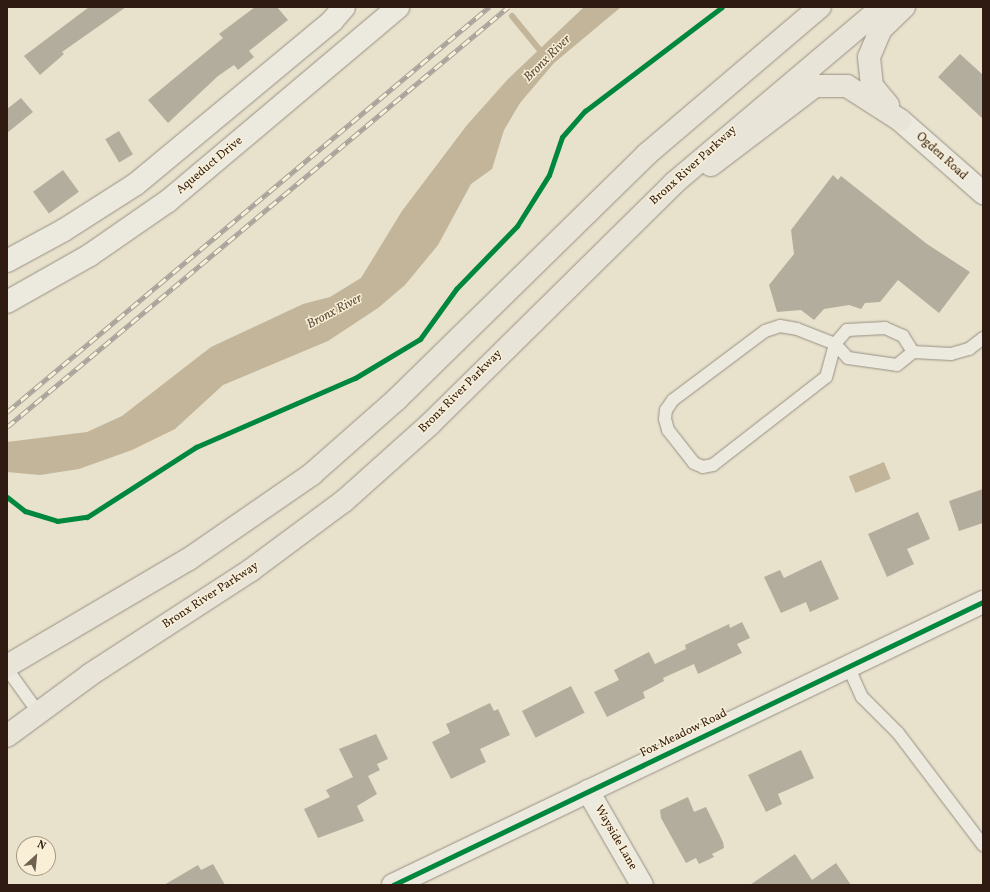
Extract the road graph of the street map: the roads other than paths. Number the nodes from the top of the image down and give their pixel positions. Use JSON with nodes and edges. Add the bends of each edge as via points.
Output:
{"nodes":[{"id":1,"x":344,"y":7,"type":"edge"},
{"id":2,"x":398,"y":7,"type":"edge"},
{"id":3,"x":820,"y":7,"type":"edge"},
{"id":4,"x":882,"y":7,"type":"edge"},
{"id":5,"x":904,"y":7,"type":"edge"},
{"id":6,"x":380,"y":15,"type":"edge"},
{"id":7,"x":900,"y":120,"type":"junction"},
{"id":8,"x":983,"y":193,"type":"edge"},
{"id":9,"x":646,"y":209,"type":"junction"},
{"id":10,"x":7,"y":261,"type":"edge"},
{"id":11,"x":7,"y":302,"type":"edge"},
{"id":12,"x":983,"y":338,"type":"edge"},
{"id":13,"x":835,"y":344,"type":"junction"},
{"id":14,"x":913,"y":352,"type":"junction"},
{"id":15,"x":983,"y":602,"type":"edge"},
{"id":16,"x":7,"y":666,"type":"edge"},
{"id":17,"x":848,"y":666,"type":"junction"},
{"id":18,"x":7,"y":669,"type":"edge"},
{"id":19,"x":38,"y":712,"type":"junction"},
{"id":20,"x":7,"y":736,"type":"edge"},
{"id":21,"x":588,"y":791,"type":"junction"},
{"id":22,"x":983,"y":845,"type":"edge"},
{"id":23,"x":393,"y":885,"type":"edge"},
{"id":24,"x":642,"y":885,"type":"edge"}],
"edges":[{"from":1,"to":10,"type":"street","via":[[332,21],[136,184],[70,227]]},
{"from":2,"to":6,"type":"street","name":"Aqueduct Drive"},
{"from":3,"to":16,"type":"highway","via":[[647,154],[398,399],[318,469],[189,559]]},
{"from":4,"to":9,"type":"highway","name":"Bronx River Parkway","via":[[730,134]]},
{"from":5,"to":7,"type":"highway","via":[[875,38],[868,68],[872,86]]},
{"from":6,"to":11,"type":"street","name":"Aqueduct Drive","via":[[168,201],[90,255]]},
{"from":7,"to":8,"type":"street","name":"Ogden Road"},
{"from":7,"to":9,"type":"highway","via":[[847,86],[815,86],[738,147]]},
{"from":9,"to":19,"type":"highway","name":"Bronx River Parkway","via":[[430,424],[344,501],[251,570]]},
{"from":12,"to":14,"type":"lane","via":[[969,349],[951,354]]},
{"from":13,"to":13,"type":"lane","via":[[826,377],[714,465],[703,467],[694,463],[668,430],[666,410],[673,400],[765,331],[780,326],[797,329]]},
{"from":13,"to":14,"type":"lane","via":[[848,358],[890,365],[897,365]]},
{"from":13,"to":14,"type":"lane","via":[[847,330],[885,328],[903,336]]},
{"from":15,"to":17,"type":"street","name":"Fox Meadow Road"},
{"from":17,"to":21,"type":"street","name":"Fox Meadow Road"},
{"from":17,"to":22,"type":"lane","via":[[862,697],[898,733]]},
{"from":18,"to":19,"type":"lane"},
{"from":19,"to":20,"type":"highway","name":"Bronx River Parkway"},
{"from":21,"to":23,"type":"street","name":"Fox Meadow Road"},
{"from":21,"to":24,"type":"street","name":"Wayside Lane"}]}
